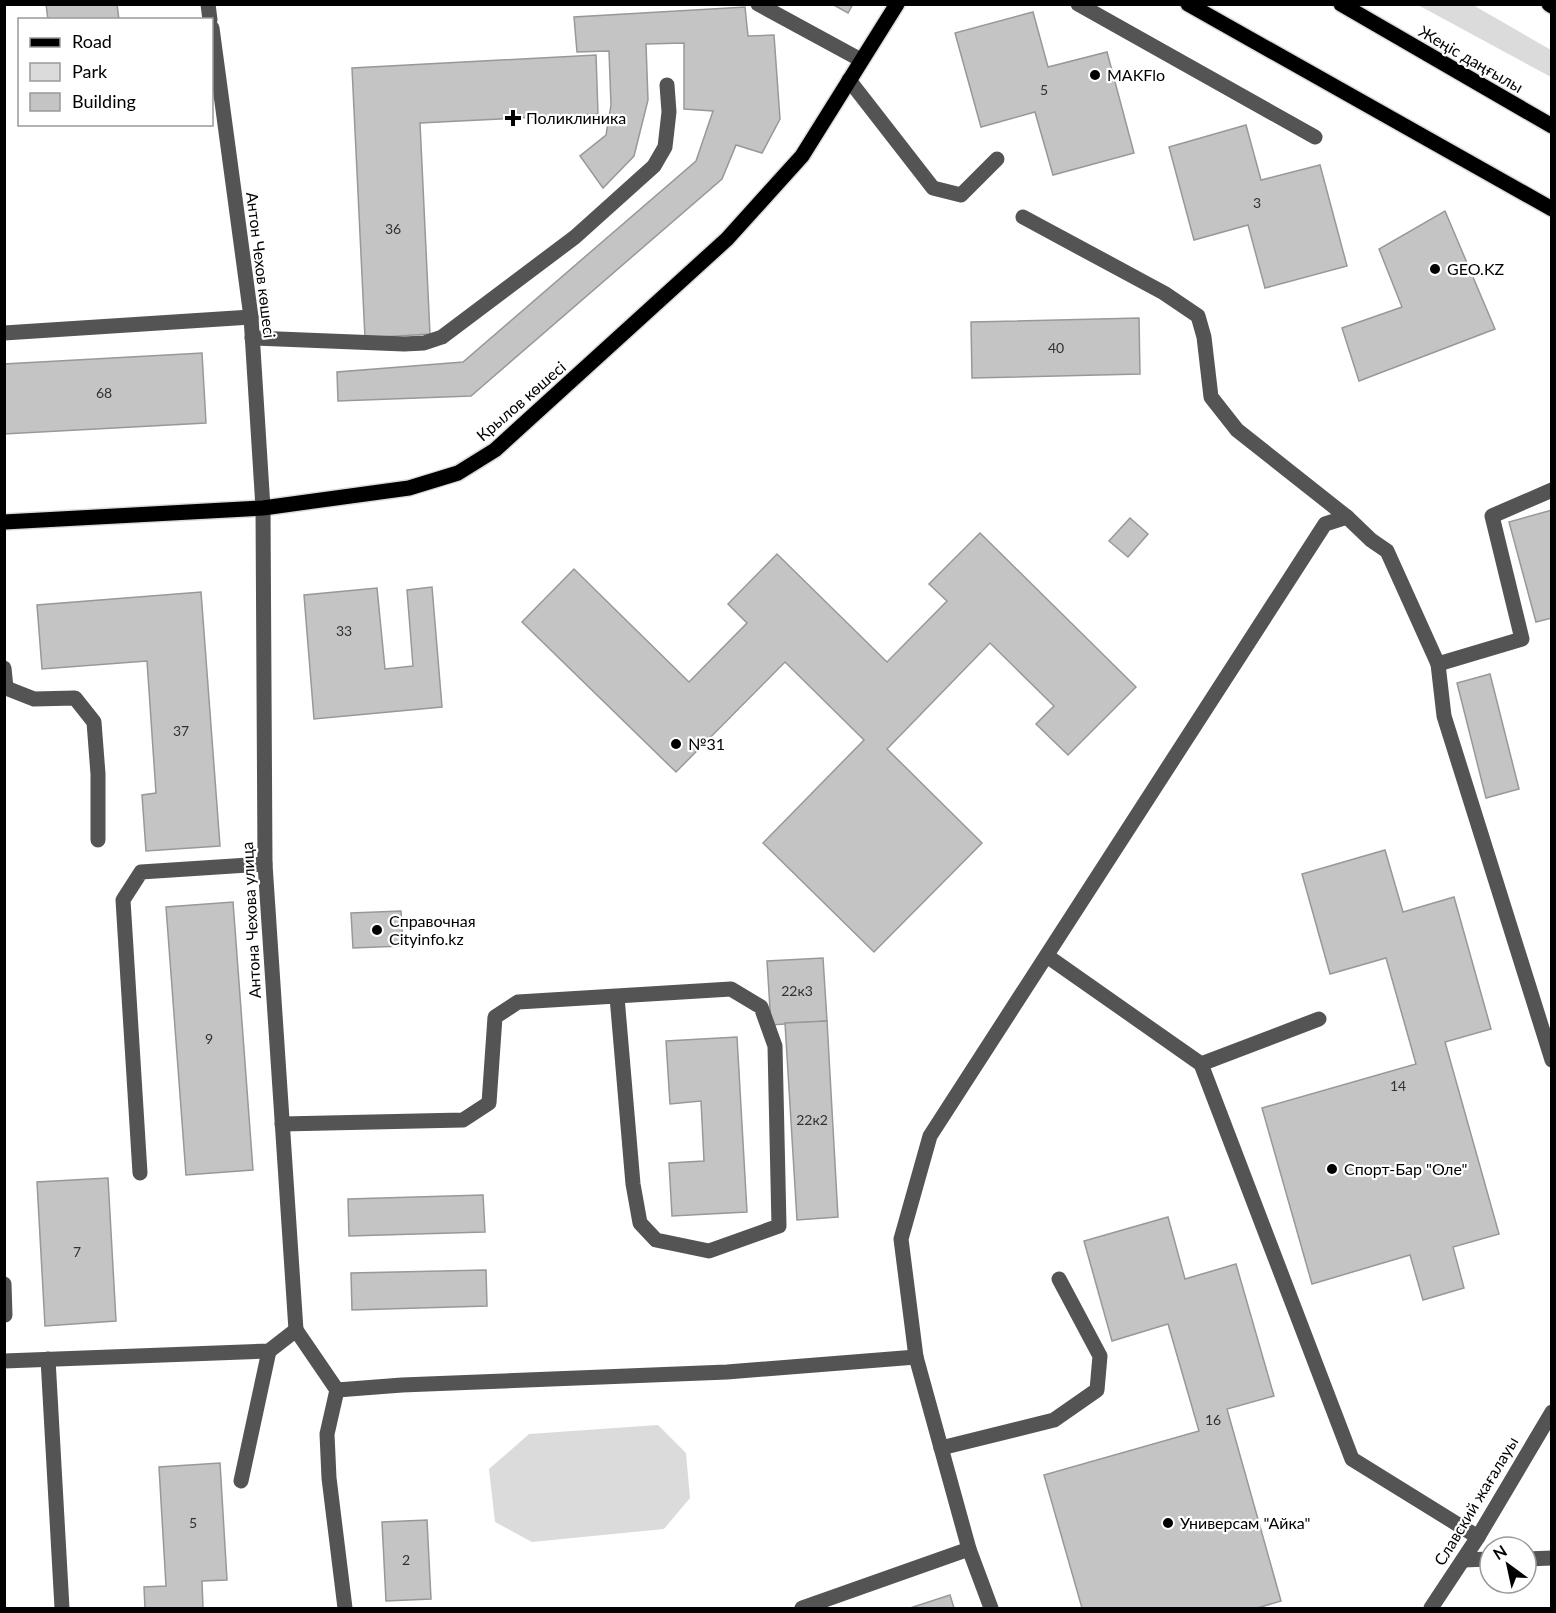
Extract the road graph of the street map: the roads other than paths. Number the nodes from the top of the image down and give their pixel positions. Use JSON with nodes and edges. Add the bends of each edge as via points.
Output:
{"nodes":[{"id":1,"x":758,"y":4,"type":"edge"},
{"id":2,"x":897,"y":4,"type":"edge"},
{"id":3,"x":1078,"y":4,"type":"edge"},
{"id":4,"x":1188,"y":4,"type":"edge"},
{"id":5,"x":1341,"y":4,"type":"edge"},
{"id":6,"x":213,"y":35,"type":"edge"},
{"id":7,"x":861,"y":60,"type":"junction"},
{"id":8,"x":849,"y":80,"type":"junction"},
{"id":9,"x":667,"y":85,"type":"dead end"},
{"id":10,"x":1551,"y":126,"type":"edge"},
{"id":11,"x":1315,"y":137,"type":"dead end"},
{"id":12,"x":997,"y":159,"type":"dead end"},
{"id":13,"x":1551,"y":209,"type":"edge"},
{"id":14,"x":1023,"y":217,"type":"dead end"},
{"id":15,"x":251,"y":317,"type":"junction"},
{"id":16,"x":4,"y":333,"type":"edge"},
{"id":17,"x":252,"y":338,"type":"junction"},
{"id":18,"x":1551,"y":490,"type":"edge"},
{"id":19,"x":263,"y":508,"type":"junction"},
{"id":20,"x":1347,"y":517,"type":"junction"},
{"id":21,"x":4,"y":522,"type":"edge"},
{"id":22,"x":1438,"y":664,"type":"junction"},
{"id":23,"x":4,"y":668,"type":"edge"},
{"id":24,"x":98,"y":840,"type":"dead end"},
{"id":25,"x":265,"y":864,"type":"junction"},
{"id":26,"x":1047,"y":956,"type":"junction"},
{"id":27,"x":617,"y":997,"type":"junction"},
{"id":28,"x":1319,"y":1019,"type":"dead end"},
{"id":29,"x":1551,"y":1060,"type":"edge"},
{"id":30,"x":1202,"y":1064,"type":"junction"},
{"id":31,"x":282,"y":1124,"type":"junction"},
{"id":32,"x":140,"y":1173,"type":"dead end"},
{"id":33,"x":1059,"y":1279,"type":"dead end"},
{"id":34,"x":4,"y":1284,"type":"edge"},
{"id":35,"x":5,"y":1315,"type":"edge"},
{"id":36,"x":296,"y":1330,"type":"junction"},
{"id":37,"x":269,"y":1351,"type":"junction"},
{"id":38,"x":916,"y":1357,"type":"junction"},
{"id":39,"x":48,"y":1359,"type":"junction"},
{"id":40,"x":4,"y":1361,"type":"edge"},
{"id":41,"x":337,"y":1390,"type":"junction"},
{"id":42,"x":1551,"y":1412,"type":"edge"},
{"id":43,"x":1545,"y":1430,"type":"edge"},
{"id":44,"x":941,"y":1448,"type":"junction"},
{"id":45,"x":241,"y":1481,"type":"dead end"},
{"id":46,"x":1479,"y":1535,"type":"edge"},
{"id":47,"x":1478,"y":1537,"type":"joint"},
{"id":48,"x":969,"y":1549,"type":"junction"},
{"id":49,"x":1463,"y":1560,"type":"junction"},
{"id":50,"x":1478,"y":1560,"type":"edge"},
{"id":51,"x":62,"y":1608,"type":"edge"},
{"id":52,"x":345,"y":1608,"type":"edge"},
{"id":53,"x":802,"y":1608,"type":"edge"},
{"id":54,"x":991,"y":1608,"type":"edge"},
{"id":55,"x":1431,"y":1608,"type":"edge"}],
"edges":[{"from":1,"to":7,"type":"street"},
{"from":2,"to":7,"type":"main road","name":"Крылов көшесі"},
{"from":3,"to":11,"type":"street"},
{"from":4,"to":13,"type":"main road"},
{"from":5,"to":10,"type":"main road","name":"Жеңіс даңғылы"},
{"from":6,"to":15,"type":"street","name":"Антон Чехов көшесі"},
{"from":7,"to":8,"type":"main road","name":"Крылов көшесі"},
{"from":8,"to":12,"type":"street","via":[[933,188],[961,195]]},
{"from":8,"to":19,"type":"main road","name":"Крылов көшесі","via":[[802,156],[727,239],[495,450],[458,473],[409,488]]},
{"from":9,"to":17,"type":"street","via":[[669,112],[664,147],[654,166],[575,237],[442,337],[404,344]]},
{"from":14,"to":20,"type":"street","via":[[1164,293],[1198,316],[1211,397],[1237,430]]},
{"from":15,"to":16,"type":"street"},
{"from":15,"to":17,"type":"street","name":"Антон Чехов көшесі"},
{"from":17,"to":19,"type":"street","name":"Антон Чехов көшесі"},
{"from":18,"to":22,"type":"street","via":[[1492,516],[1522,639]]},
{"from":19,"to":21,"type":"main road","name":"Крылов көшесі"},
{"from":19,"to":25,"type":"street","name":"Антона Чехова улица"},
{"from":20,"to":22,"type":"street","via":[[1387,551]]},
{"from":20,"to":26,"type":"street","via":[[1325,524]]},
{"from":22,"to":29,"type":"street","via":[[1444,716]]},
{"from":23,"to":24,"type":"street","via":[[6,688],[34,699],[75,698],[94,722]]},
{"from":25,"to":31,"type":"street","name":"Антона Чехова улица"},
{"from":25,"to":32,"type":"street","via":[[141,872],[123,900]]},
{"from":26,"to":30,"type":"street"},
{"from":26,"to":38,"type":"street","via":[[930,1137],[901,1239]]},
{"from":27,"to":27,"type":"street","via":[[731,989],[761,1007],[775,1046],[779,1226],[709,1251],[656,1240],[640,1223],[633,1184]]},
{"from":27,"to":31,"type":"street","via":[[518,1002],[495,1017],[489,1103],[463,1120]]},
{"from":28,"to":30,"type":"street"},
{"from":30,"to":47,"type":"street","via":[[1352,1459]]},
{"from":31,"to":36,"type":"street","name":"Антона Чехова улица"},
{"from":33,"to":44,"type":"street","via":[[1100,1356],[1097,1390],[1054,1420]]},
{"from":34,"to":35,"type":"street"},
{"from":36,"to":37,"type":"street"},
{"from":36,"to":41,"type":"street"},
{"from":37,"to":39,"type":"street"},
{"from":37,"to":45,"type":"street"},
{"from":38,"to":41,"type":"street","via":[[727,1372]]},
{"from":38,"to":44,"type":"street"},
{"from":39,"to":40,"type":"street"},
{"from":39,"to":51,"type":"street"},
{"from":41,"to":52,"type":"street","via":[[327,1434]]},
{"from":42,"to":43,"type":"street","name":"Славский жағалауы"},
{"from":43,"to":46,"type":"street","name":"Славский жағалауы"},
{"from":44,"to":48,"type":"street"},
{"from":47,"to":49,"type":"street","name":"Славский жағалауы"},
{"from":48,"to":53,"type":"street"},
{"from":48,"to":54,"type":"street"},
{"from":49,"to":50,"type":"street"},
{"from":49,"to":55,"type":"street","name":"Славский жағалауы"}]}
